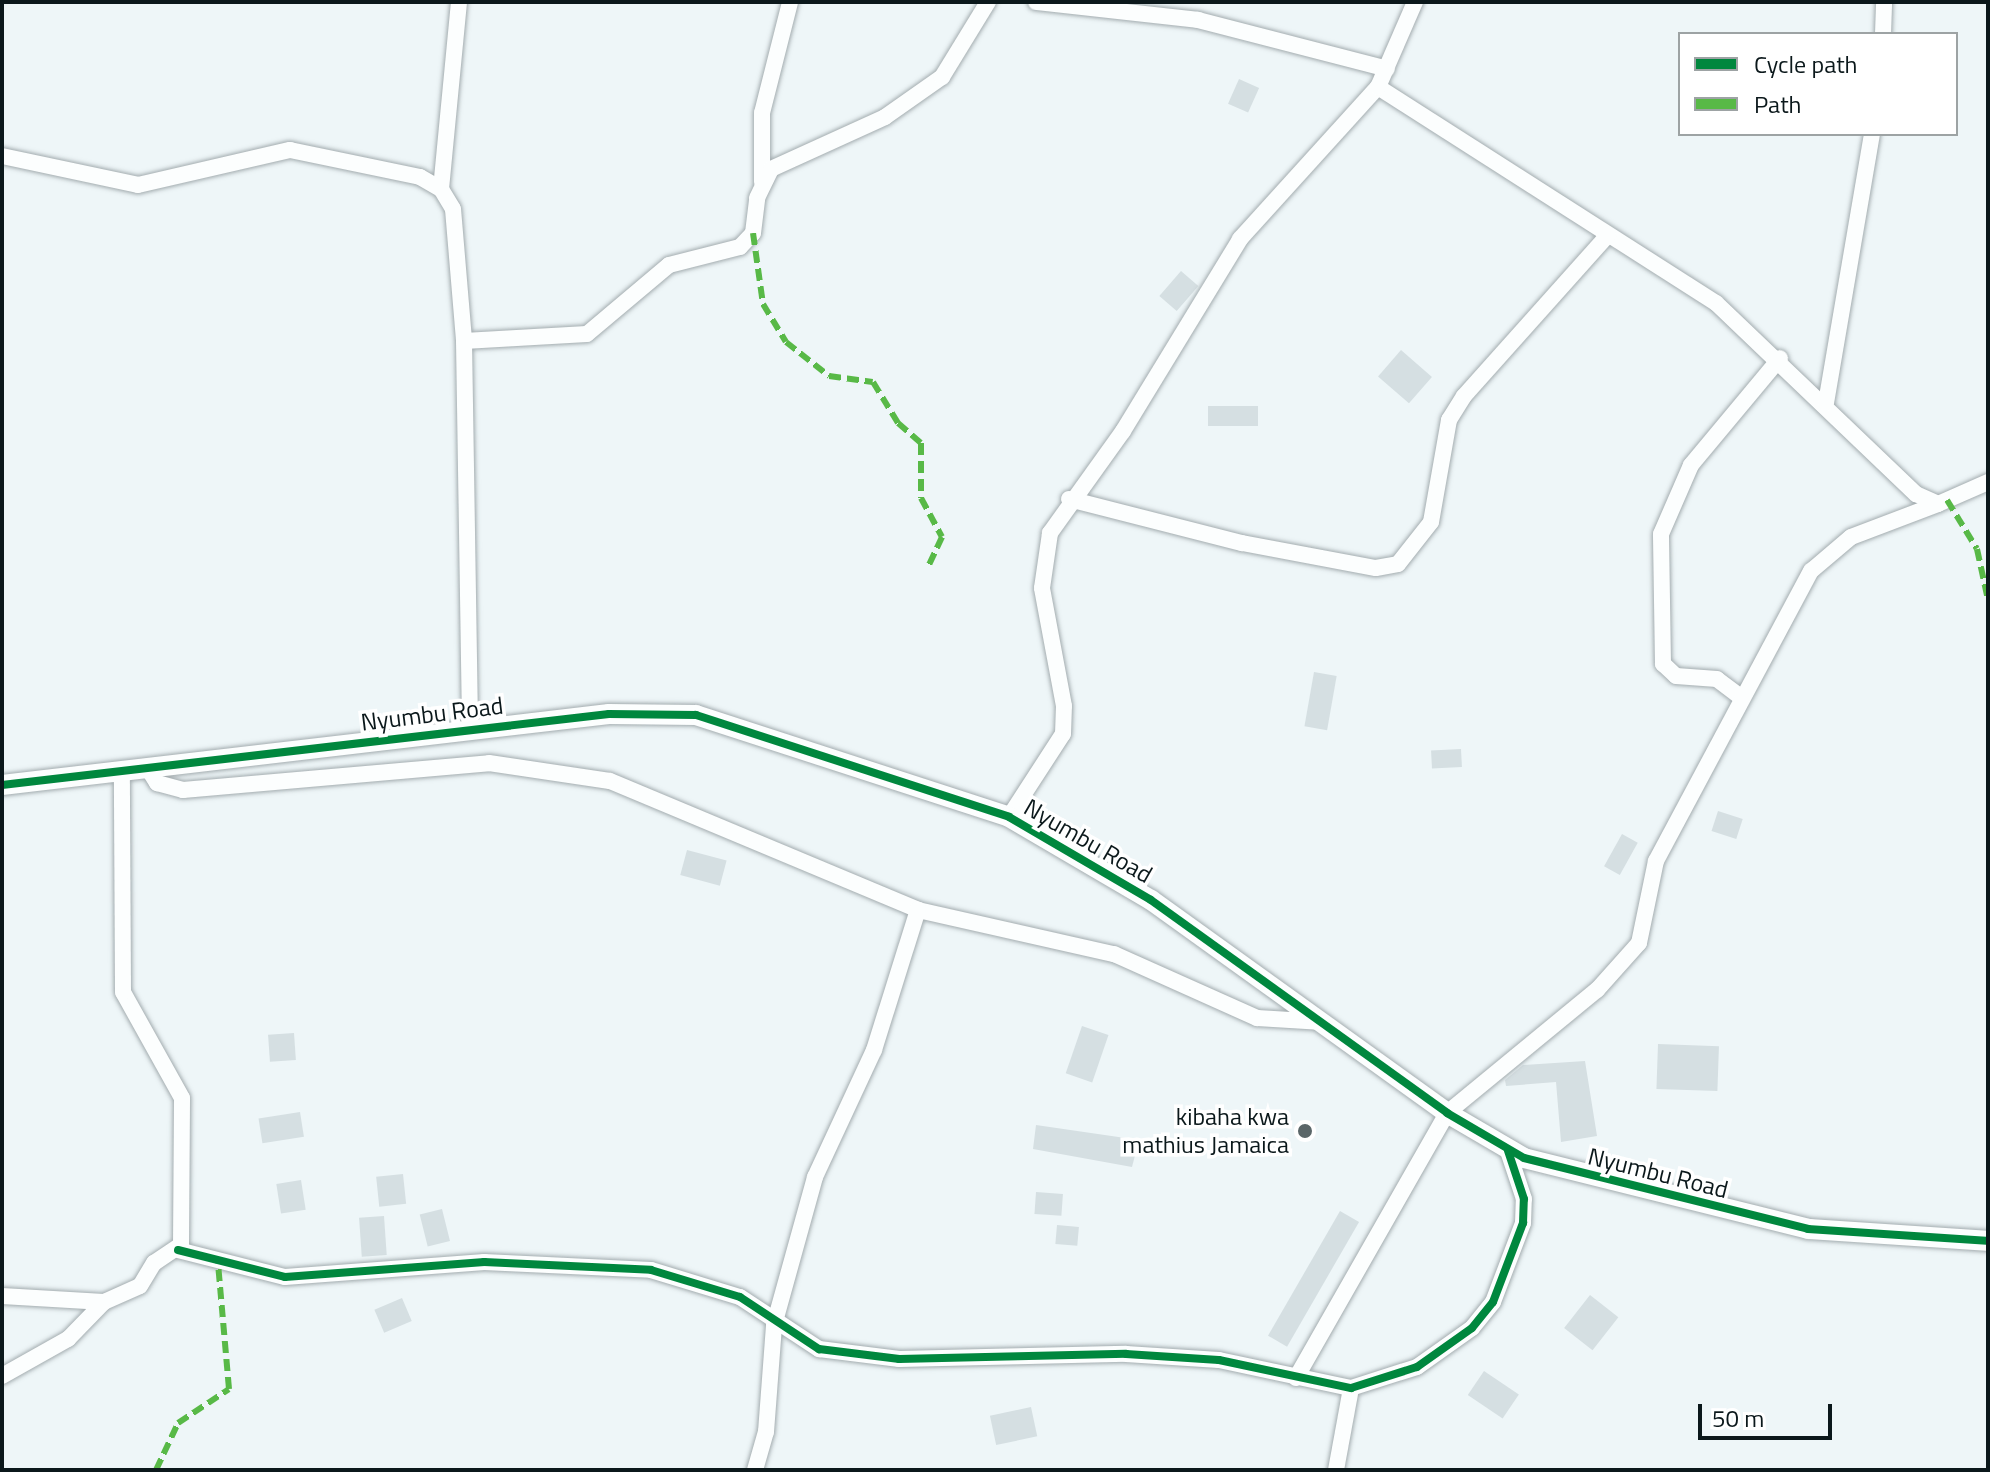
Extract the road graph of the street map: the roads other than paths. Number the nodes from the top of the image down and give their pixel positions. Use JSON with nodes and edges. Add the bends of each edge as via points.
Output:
{"nodes":[{"id":1,"x":459,"y":2,"type":"edge"},
{"id":2,"x":790,"y":2,"type":"edge"},
{"id":3,"x":988,"y":2,"type":"edge"},
{"id":4,"x":1036,"y":2,"type":"edge"},
{"id":5,"x":1415,"y":2,"type":"edge"},
{"id":6,"x":1884,"y":2,"type":"edge"},
{"id":7,"x":1883,"y":32,"type":"edge"},
{"id":8,"x":1387,"y":69,"type":"junction"},
{"id":9,"x":1378,"y":87,"type":"junction"},
{"id":10,"x":1872,"y":136,"type":"edge"},
{"id":11,"x":2,"y":156,"type":"edge"},
{"id":12,"x":762,"y":182,"type":"junction"},
{"id":13,"x":441,"y":189,"type":"junction"},
{"id":14,"x":1608,"y":235,"type":"junction"},
{"id":15,"x":464,"y":341,"type":"junction"},
{"id":16,"x":1780,"y":358,"type":"junction"},
{"id":17,"x":1826,"y":403,"type":"junction"},
{"id":18,"x":1988,"y":482,"type":"edge"},
{"id":19,"x":1069,"y":499,"type":"junction"},
{"id":20,"x":1938,"y":504,"type":"junction"},
{"id":21,"x":1742,"y":698,"type":"junction"},
{"id":22,"x":470,"y":730,"type":"junction"},
{"id":23,"x":147,"y":767,"type":"junction"},
{"id":24,"x":122,"y":772,"type":"junction"},
{"id":25,"x":2,"y":785,"type":"edge"},
{"id":26,"x":1009,"y":817,"type":"junction"},
{"id":27,"x":918,"y":910,"type":"junction"},
{"id":28,"x":1323,"y":1022,"type":"junction"},
{"id":29,"x":1447,"y":1113,"type":"junction"},
{"id":30,"x":1508,"y":1151,"type":"junction"},
{"id":31,"x":1988,"y":1241,"type":"edge"},
{"id":32,"x":178,"y":1250,"type":"junction"},
{"id":33,"x":2,"y":1296,"type":"edge"},
{"id":34,"x":104,"y":1302,"type":"junction"},
{"id":35,"x":774,"y":1325,"type":"junction"},
{"id":36,"x":2,"y":1376,"type":"edge"},
{"id":37,"x":1296,"y":1378,"type":"junction"},
{"id":38,"x":1351,"y":1388,"type":"junction"},
{"id":39,"x":755,"y":1470,"type":"edge"},
{"id":40,"x":1336,"y":1470,"type":"edge"}],
"edges":[{"from":1,"to":13,"type":"street"},
{"from":2,"to":12,"type":"street","via":[[762,113]]},
{"from":3,"to":12,"type":"street","via":[[942,77],[885,117],[789,157]]},
{"from":4,"to":8,"type":"street","via":[[1198,20]]},
{"from":5,"to":8,"type":"street"},
{"from":6,"to":7,"type":"street"},
{"from":8,"to":9,"type":"street"},
{"from":9,"to":14,"type":"street"},
{"from":9,"to":19,"type":"street","via":[[1240,239],[1123,431]]},
{"from":10,"to":17,"type":"street"},
{"from":11,"to":13,"type":"street","via":[[138,185],[290,150],[420,177]]},
{"from":12,"to":15,"type":"street","via":[[747,242],[669,265],[600,328],[558,338]]},
{"from":13,"to":15,"type":"street","via":[[453,209]]},
{"from":14,"to":16,"type":"street","via":[[1716,303]]},
{"from":14,"to":19,"type":"street","via":[[1464,396],[1449,420],[1431,522],[1398,564],[1376,568],[1242,543]]},
{"from":15,"to":22,"type":"street"},
{"from":16,"to":17,"type":"street"},
{"from":16,"to":21,"type":"street","via":[[1691,465],[1661,534],[1663,664],[1676,676],[1717,679]]},
{"from":17,"to":20,"type":"street","via":[[1916,494]]},
{"from":18,"to":20,"type":"street"},
{"from":19,"to":26,"type":"street","via":[[1042,562],[1063,734]]},
{"from":20,"to":21,"type":"street","via":[[1851,537],[1823,556]]},
{"from":21,"to":29,"type":"street","via":[[1656,861],[1639,943],[1597,990]]},
{"from":22,"to":23,"type":"street","name":"Nyumbu Road"},
{"from":22,"to":26,"type":"street","name":"Nyumbu Road","via":[[609,714],[696,715]]},
{"from":23,"to":24,"type":"street","name":"Nyumbu Road"},
{"from":23,"to":27,"type":"street","via":[[157,783],[183,790],[489,763],[575,774],[663,801]]},
{"from":24,"to":25,"type":"street","name":"Nyumbu Road"},
{"from":24,"to":32,"type":"street","via":[[120,966],[137,1023],[182,1098]]},
{"from":26,"to":28,"type":"street","name":"Nyumbu Road","via":[[1151,900]]},
{"from":27,"to":28,"type":"street","via":[[1114,954],[1257,1018]]},
{"from":27,"to":35,"type":"street","via":[[874,1050],[815,1177]]},
{"from":28,"to":29,"type":"street","name":"Nyumbu Road"},
{"from":29,"to":30,"type":"street","name":"Nyumbu Road"},
{"from":29,"to":37,"type":"street"},
{"from":30,"to":31,"type":"street","name":"Nyumbu Road","via":[[1661,1197],[1808,1229]]},
{"from":30,"to":38,"type":"street","via":[[1523,1223],[1493,1302],[1472,1328],[1417,1367]]},
{"from":32,"to":34,"type":"street","via":[[154,1263],[140,1286]]},
{"from":32,"to":35,"type":"street","via":[[285,1277],[484,1262],[651,1270],[740,1297]]},
{"from":33,"to":34,"type":"street"},
{"from":34,"to":36,"type":"street","via":[[68,1339]]},
{"from":35,"to":37,"type":"street","via":[[819,1349],[899,1359],[1126,1354],[1219,1360]]},
{"from":35,"to":39,"type":"street","via":[[766,1432]]},
{"from":37,"to":38,"type":"street"},
{"from":38,"to":40,"type":"street"}]}
